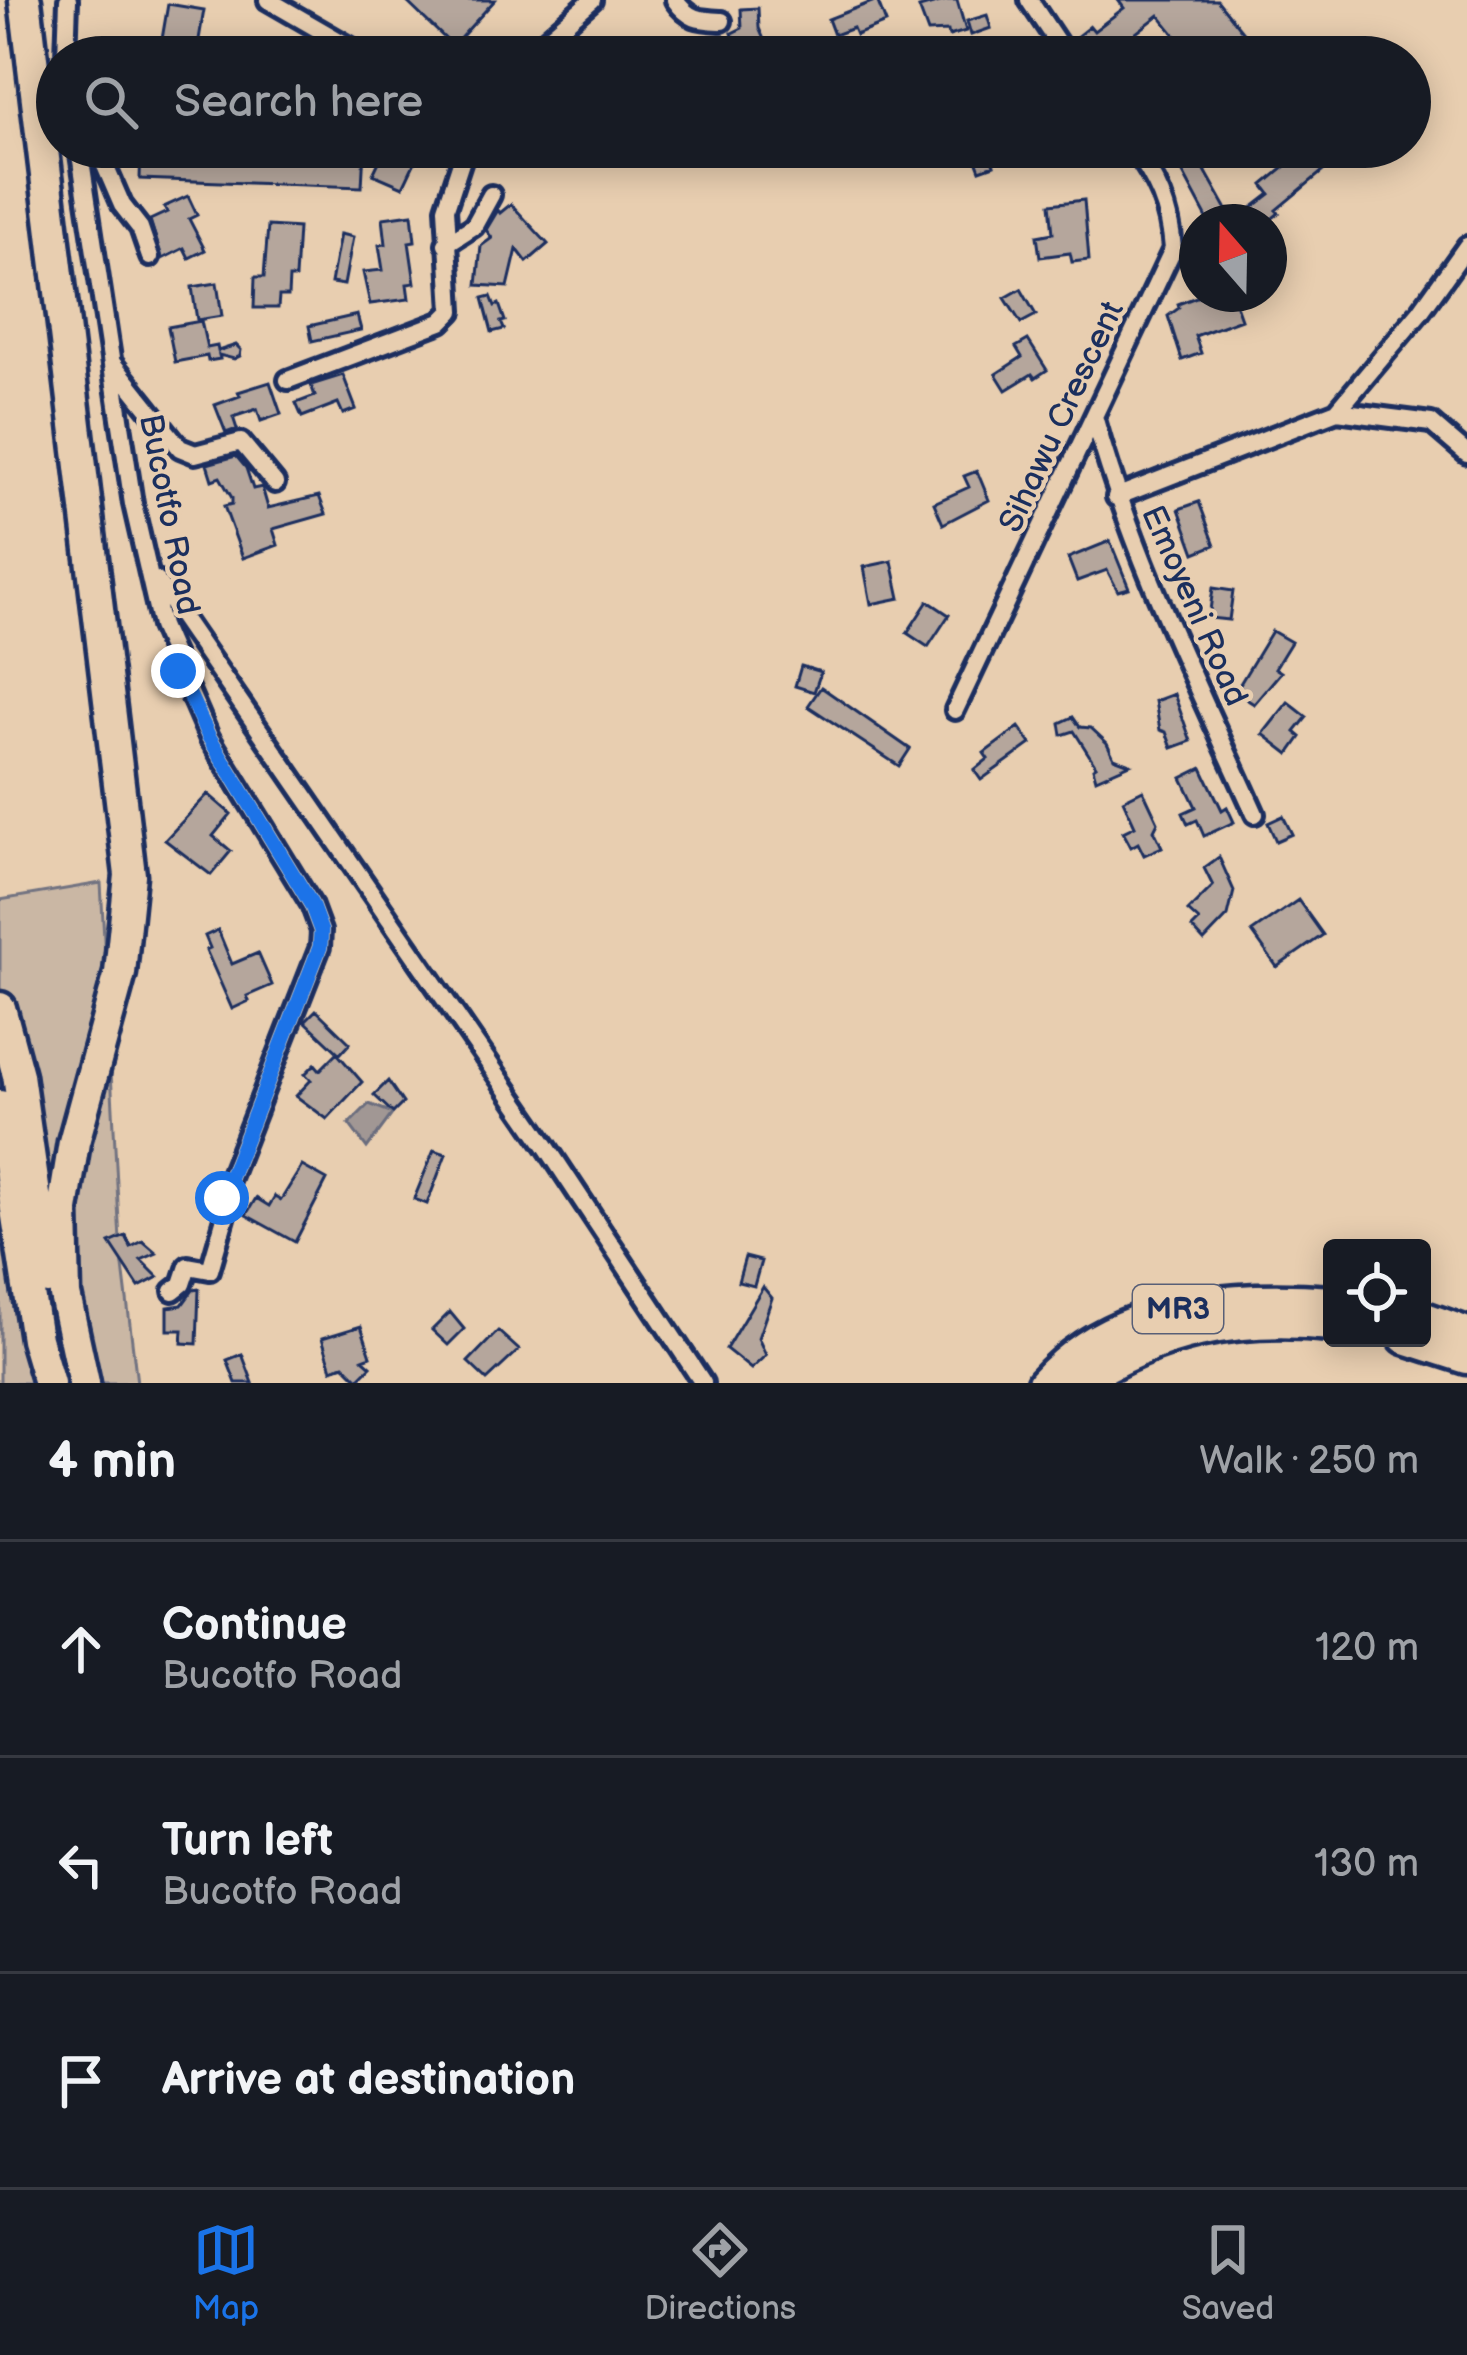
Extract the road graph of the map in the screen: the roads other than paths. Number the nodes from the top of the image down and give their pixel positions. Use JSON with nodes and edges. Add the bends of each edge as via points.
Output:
{"nodes":[{"id":1,"x":25,"y":0,"type":"edge"},
{"id":2,"x":68,"y":0,"type":"edge"},
{"id":3,"x":268,"y":0,"type":"edge"},
{"id":4,"x":592,"y":0,"type":"edge"},
{"id":5,"x":675,"y":0,"type":"edge"},
{"id":6,"x":1028,"y":0,"type":"edge"},
{"id":7,"x":722,"y":21,"type":"dead end"},
{"id":8,"x":67,"y":36,"type":"edge"},
{"id":9,"x":331,"y":36,"type":"edge"},
{"id":10,"x":550,"y":36,"type":"edge"},
{"id":11,"x":1053,"y":36,"type":"edge"},
{"id":12,"x":36,"y":92,"type":"edge"},
{"id":13,"x":45,"y":168,"type":"edge"},
{"id":14,"x":83,"y":168,"type":"edge"},
{"id":15,"x":106,"y":168,"type":"edge"},
{"id":16,"x":459,"y":168,"type":"edge"},
{"id":17,"x":1149,"y":168,"type":"edge"},
{"id":18,"x":491,"y":195,"type":"dead end"},
{"id":19,"x":446,"y":244,"type":"junction"},
{"id":20,"x":1467,"y":246,"type":"edge"},
{"id":21,"x":150,"y":257,"type":"dead end"},
{"id":22,"x":112,"y":364,"type":"junction"},
{"id":23,"x":287,"y":380,"type":"dead end"},
{"id":24,"x":1337,"y":411,"type":"junction"},
{"id":25,"x":1094,"y":416,"type":"junction"},
{"id":26,"x":1467,"y":454,"type":"edge"},
{"id":27,"x":275,"y":483,"type":"dead end"},
{"id":28,"x":1116,"y":496,"type":"junction"},
{"id":29,"x":149,"y":569,"type":"junction"},
{"id":30,"x":955,"y":710,"type":"dead end"},
{"id":31,"x":1256,"y":814,"type":"dead end"},
{"id":32,"x":0,"y":1008,"type":"edge"},
{"id":33,"x":0,"y":1106,"type":"edge"},
{"id":34,"x":173,"y":1291,"type":"dead end"},
{"id":35,"x":1323,"y":1301,"type":"edge"},
{"id":36,"x":1431,"y":1320,"type":"edge"},
{"id":37,"x":1323,"y":1325,"type":"edge"},
{"id":38,"x":1467,"y":1333,"type":"edge"},
{"id":39,"x":1431,"y":1346,"type":"edge"},
{"id":40,"x":1467,"y":1358,"type":"edge"},
{"id":41,"x":49,"y":1383,"type":"edge"},
{"id":42,"x":73,"y":1383,"type":"edge"},
{"id":43,"x":84,"y":1383,"type":"edge"},
{"id":44,"x":703,"y":1383,"type":"edge"},
{"id":45,"x":1043,"y":1383,"type":"edge"},
{"id":46,"x":1078,"y":1383,"type":"edge"}],
"edges":[{"from":1,"to":12,"type":"highway"},
{"from":2,"to":8,"type":"street"},
{"from":3,"to":9,"type":"street"},
{"from":4,"to":10,"type":"street"},
{"from":5,"to":7,"type":"street","via":[[686,16]]},
{"from":6,"to":11,"type":"street"},
{"from":13,"to":43,"type":"highway","via":[[130,875],[120,973],[63,1210],[65,1295]]},
{"from":14,"to":22,"type":"street","name":"Bucotfo Road"},
{"from":15,"to":21,"type":"street"},
{"from":16,"to":19,"type":"street","via":[[446,208]]},
{"from":17,"to":25,"type":"street","name":"Sihawu Crescent","via":[[1171,214],[1172,249]]},
{"from":18,"to":19,"type":"street","via":[[474,226]]},
{"from":19,"to":23,"type":"street","via":[[454,301],[441,322]]},
{"from":20,"to":24,"type":"street"},
{"from":22,"to":27,"type":"street","via":[[180,448],[195,454],[241,442]]},
{"from":22,"to":29,"type":"street","name":"Bucotfo Road"},
{"from":24,"to":26,"type":"street","via":[[1431,423]]},
{"from":24,"to":28,"type":"street"},
{"from":25,"to":28,"type":"street","name":"Emoyeni Road"},
{"from":25,"to":30,"type":"street","name":"Sihawu Crescent"},
{"from":28,"to":31,"type":"street","name":"Emoyeni Road"},
{"from":29,"to":34,"type":"street","name":"Bucotfo Road","via":[[161,626],[209,737],[321,931],[222,1198],[229,1204],[211,1270],[188,1266]]},
{"from":29,"to":44,"type":"street"},
{"from":32,"to":42,"type":"highway","via":[[18,1076],[51,1306]]},
{"from":33,"to":41,"type":"highway"},
{"from":35,"to":45,"type":"highway","number":"MR3","via":[[1191,1304],[1119,1329]]},
{"from":36,"to":38,"type":"highway"},
{"from":37,"to":46,"type":"highway","number":"MR3","via":[[1192,1329],[1123,1354]]},
{"from":39,"to":40,"type":"highway"}]}
